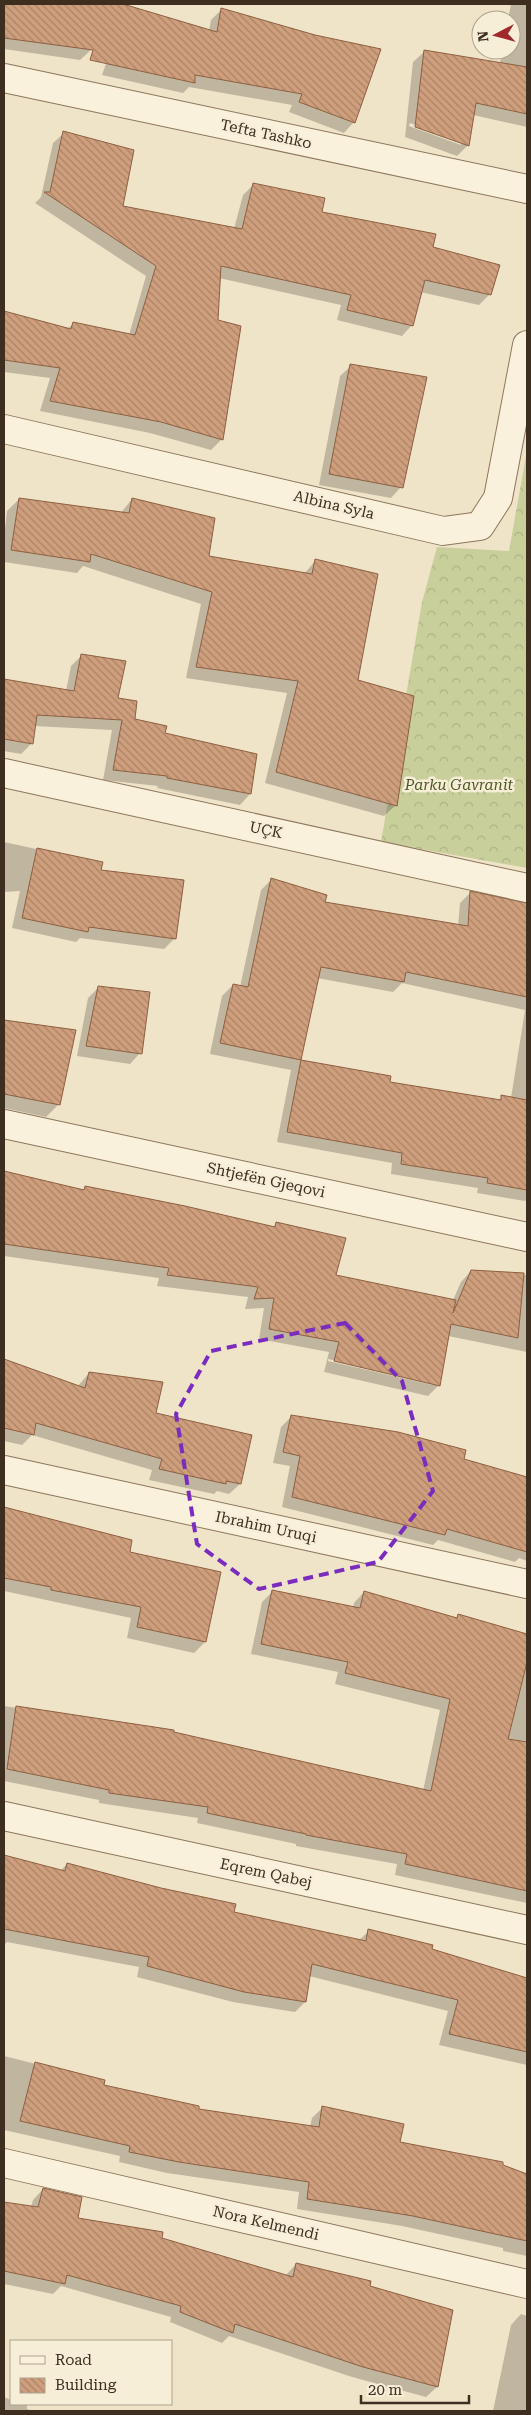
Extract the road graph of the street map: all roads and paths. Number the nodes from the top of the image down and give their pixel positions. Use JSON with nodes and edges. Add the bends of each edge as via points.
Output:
{"nodes":[{"id":1,"x":4,"y":78,"type":"edge"},
{"id":2,"x":527,"y":190,"type":"edge"},
{"id":3,"x":527,"y":345,"type":"edge"},
{"id":4,"x":4,"y":429,"type":"edge"},
{"id":5,"x":4,"y":773,"type":"edge"},
{"id":6,"x":527,"y":888,"type":"edge"},
{"id":7,"x":4,"y":1124,"type":"edge"},
{"id":8,"x":527,"y":1237,"type":"edge"},
{"id":9,"x":4,"y":1470,"type":"edge"},
{"id":10,"x":527,"y":1584,"type":"edge"},
{"id":11,"x":4,"y":1816,"type":"edge"},
{"id":12,"x":527,"y":1930,"type":"edge"},
{"id":13,"x":4,"y":2162,"type":"edge"},
{"id":14,"x":527,"y":2284,"type":"edge"}],
"edges":[{"from":1,"to":2,"type":"street","name":"Tefta Tashko"},
{"from":3,"to":4,"type":"street","name":"Albina Syla","via":[[498,498],[480,526],[443,531]]},
{"from":5,"to":6,"type":"street","name":"UÇK"},
{"from":7,"to":8,"type":"street","name":"Shtjefën Gjeqovi"},
{"from":9,"to":10,"type":"street","name":"Ibrahim Uruqi"},
{"from":11,"to":12,"type":"street","name":"Eqrem Qabej"},
{"from":13,"to":14,"type":"street","name":"Nora Kelmendi"}]}
